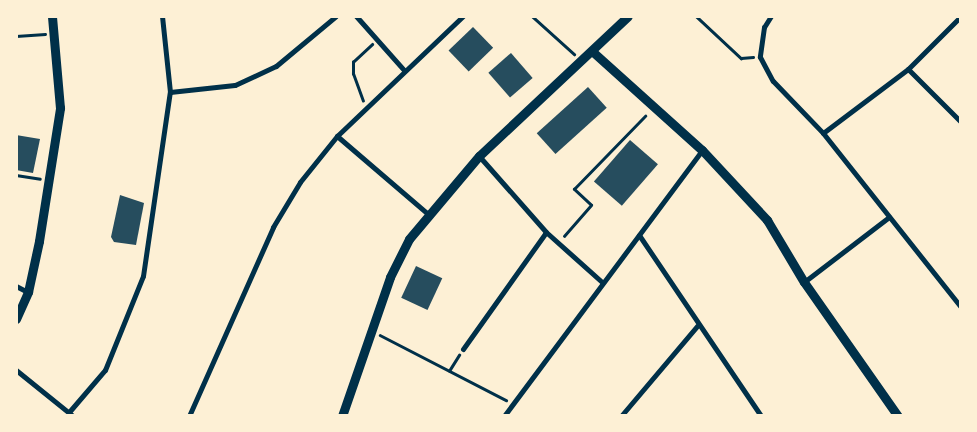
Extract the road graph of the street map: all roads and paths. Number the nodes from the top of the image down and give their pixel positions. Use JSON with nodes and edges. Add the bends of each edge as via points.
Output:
{"nodes":[{"id":1,"x":52,"y":16,"type":"edge"},
{"id":2,"x":162,"y":16,"type":"edge"},
{"id":3,"x":336,"y":16,"type":"edge"},
{"id":4,"x":356,"y":16,"type":"edge"},
{"id":5,"x":463,"y":16,"type":"edge"},
{"id":6,"x":532,"y":16,"type":"edge"},
{"id":7,"x":628,"y":16,"type":"edge"},
{"id":8,"x":696,"y":16,"type":"edge"},
{"id":9,"x":770,"y":16,"type":"edge"},
{"id":10,"x":961,"y":16,"type":"edge"},
{"id":11,"x":44,"y":34,"type":"dead end"},
{"id":12,"x":16,"y":36,"type":"edge"},
{"id":13,"x":368,"y":47,"type":"dead end"},
{"id":14,"x":593,"y":52,"type":"junction"},
{"id":15,"x":760,"y":57,"type":"junction"},
{"id":16,"x":579,"y":58,"type":"dead end"},
{"id":17,"x":908,"y":69,"type":"junction"},
{"id":18,"x":404,"y":70,"type":"junction"},
{"id":19,"x":170,"y":92,"type":"junction"},
{"id":20,"x":365,"y":104,"type":"dead end"},
{"id":21,"x":645,"y":116,"type":"dead end"},
{"id":22,"x":961,"y":122,"type":"edge"},
{"id":23,"x":823,"y":133,"type":"junction"},
{"id":24,"x":337,"y":136,"type":"junction"},
{"id":25,"x":702,"y":150,"type":"junction"},
{"id":26,"x":479,"y":156,"type":"junction"},
{"id":27,"x":16,"y":175,"type":"edge"},
{"id":28,"x":48,"y":181,"type":"junction"},
{"id":29,"x":428,"y":214,"type":"junction"},
{"id":30,"x":889,"y":218,"type":"junction"},
{"id":31,"x":546,"y":232,"type":"junction"},
{"id":32,"x":639,"y":235,"type":"junction"},
{"id":33,"x":558,"y":243,"type":"junction"},
{"id":34,"x":602,"y":282,"type":"junction"},
{"id":35,"x":804,"y":282,"type":"junction"},
{"id":36,"x":16,"y":286,"type":"edge"},
{"id":37,"x":28,"y":292,"type":"junction"},
{"id":38,"x":961,"y":307,"type":"edge"},
{"id":39,"x":16,"y":319,"type":"edge"},
{"id":40,"x":697,"y":326,"type":"junction"},
{"id":41,"x":372,"y":331,"type":"junction"},
{"id":42,"x":463,"y":349,"type":"joint"},
{"id":43,"x":16,"y":370,"type":"edge"},
{"id":44,"x":449,"y":370,"type":"junction"},
{"id":45,"x":513,"y":404,"type":"junction"},
{"id":46,"x":71,"y":414,"type":"edge"},
{"id":47,"x":189,"y":416,"type":"edge"},
{"id":48,"x":342,"y":416,"type":"edge"},
{"id":49,"x":504,"y":416,"type":"edge"},
{"id":50,"x":621,"y":416,"type":"edge"},
{"id":51,"x":761,"y":416,"type":"edge"},
{"id":52,"x":898,"y":416,"type":"edge"}],
"edges":[{"from":1,"to":28,"type":"street","via":[[60,108]]},
{"from":2,"to":19,"type":"street"},
{"from":3,"to":19,"type":"street","via":[[276,66],[235,85]]},
{"from":4,"to":18,"type":"street"},
{"from":5,"to":18,"type":"street"},
{"from":6,"to":16,"type":"path"},
{"from":7,"to":14,"type":"street"},
{"from":8,"to":15,"type":"path","via":[[742,58]]},
{"from":9,"to":15,"type":"street","via":[[764,27]]},
{"from":10,"to":17,"type":"street"},
{"from":11,"to":12,"type":"path"},
{"from":13,"to":20,"type":"path","via":[[353,62],[353,74]]},
{"from":14,"to":25,"type":"street"},
{"from":14,"to":26,"type":"street"},
{"from":15,"to":23,"type":"street","via":[[772,81]]},
{"from":17,"to":22,"type":"street"},
{"from":17,"to":23,"type":"street"},
{"from":18,"to":24,"type":"street"},
{"from":19,"to":46,"type":"street","via":[[143,276],[105,370]]},
{"from":21,"to":33,"type":"path","via":[[574,190],[591,205]]},
{"from":23,"to":30,"type":"street"},
{"from":24,"to":29,"type":"street"},
{"from":24,"to":47,"type":"street","via":[[300,182],[273,227]]},
{"from":25,"to":32,"type":"street"},
{"from":25,"to":35,"type":"street","via":[[766,220]]},
{"from":26,"to":29,"type":"street"},
{"from":26,"to":31,"type":"street"},
{"from":27,"to":28,"type":"path"},
{"from":28,"to":37,"type":"street"},
{"from":29,"to":41,"type":"street","via":[[408,240],[390,277]]},
{"from":30,"to":35,"type":"street"},
{"from":30,"to":38,"type":"street"},
{"from":31,"to":33,"type":"street"},
{"from":31,"to":42,"type":"street"},
{"from":32,"to":34,"type":"street"},
{"from":32,"to":40,"type":"street"},
{"from":33,"to":34,"type":"street"},
{"from":34,"to":45,"type":"street"},
{"from":35,"to":52,"type":"street"},
{"from":36,"to":37,"type":"street"},
{"from":37,"to":39,"type":"street"},
{"from":40,"to":50,"type":"street"},
{"from":40,"to":51,"type":"street"},
{"from":41,"to":44,"type":"path"},
{"from":41,"to":48,"type":"street"},
{"from":42,"to":44,"type":"path"},
{"from":43,"to":46,"type":"street"},
{"from":44,"to":45,"type":"path"},
{"from":45,"to":49,"type":"street"}]}
